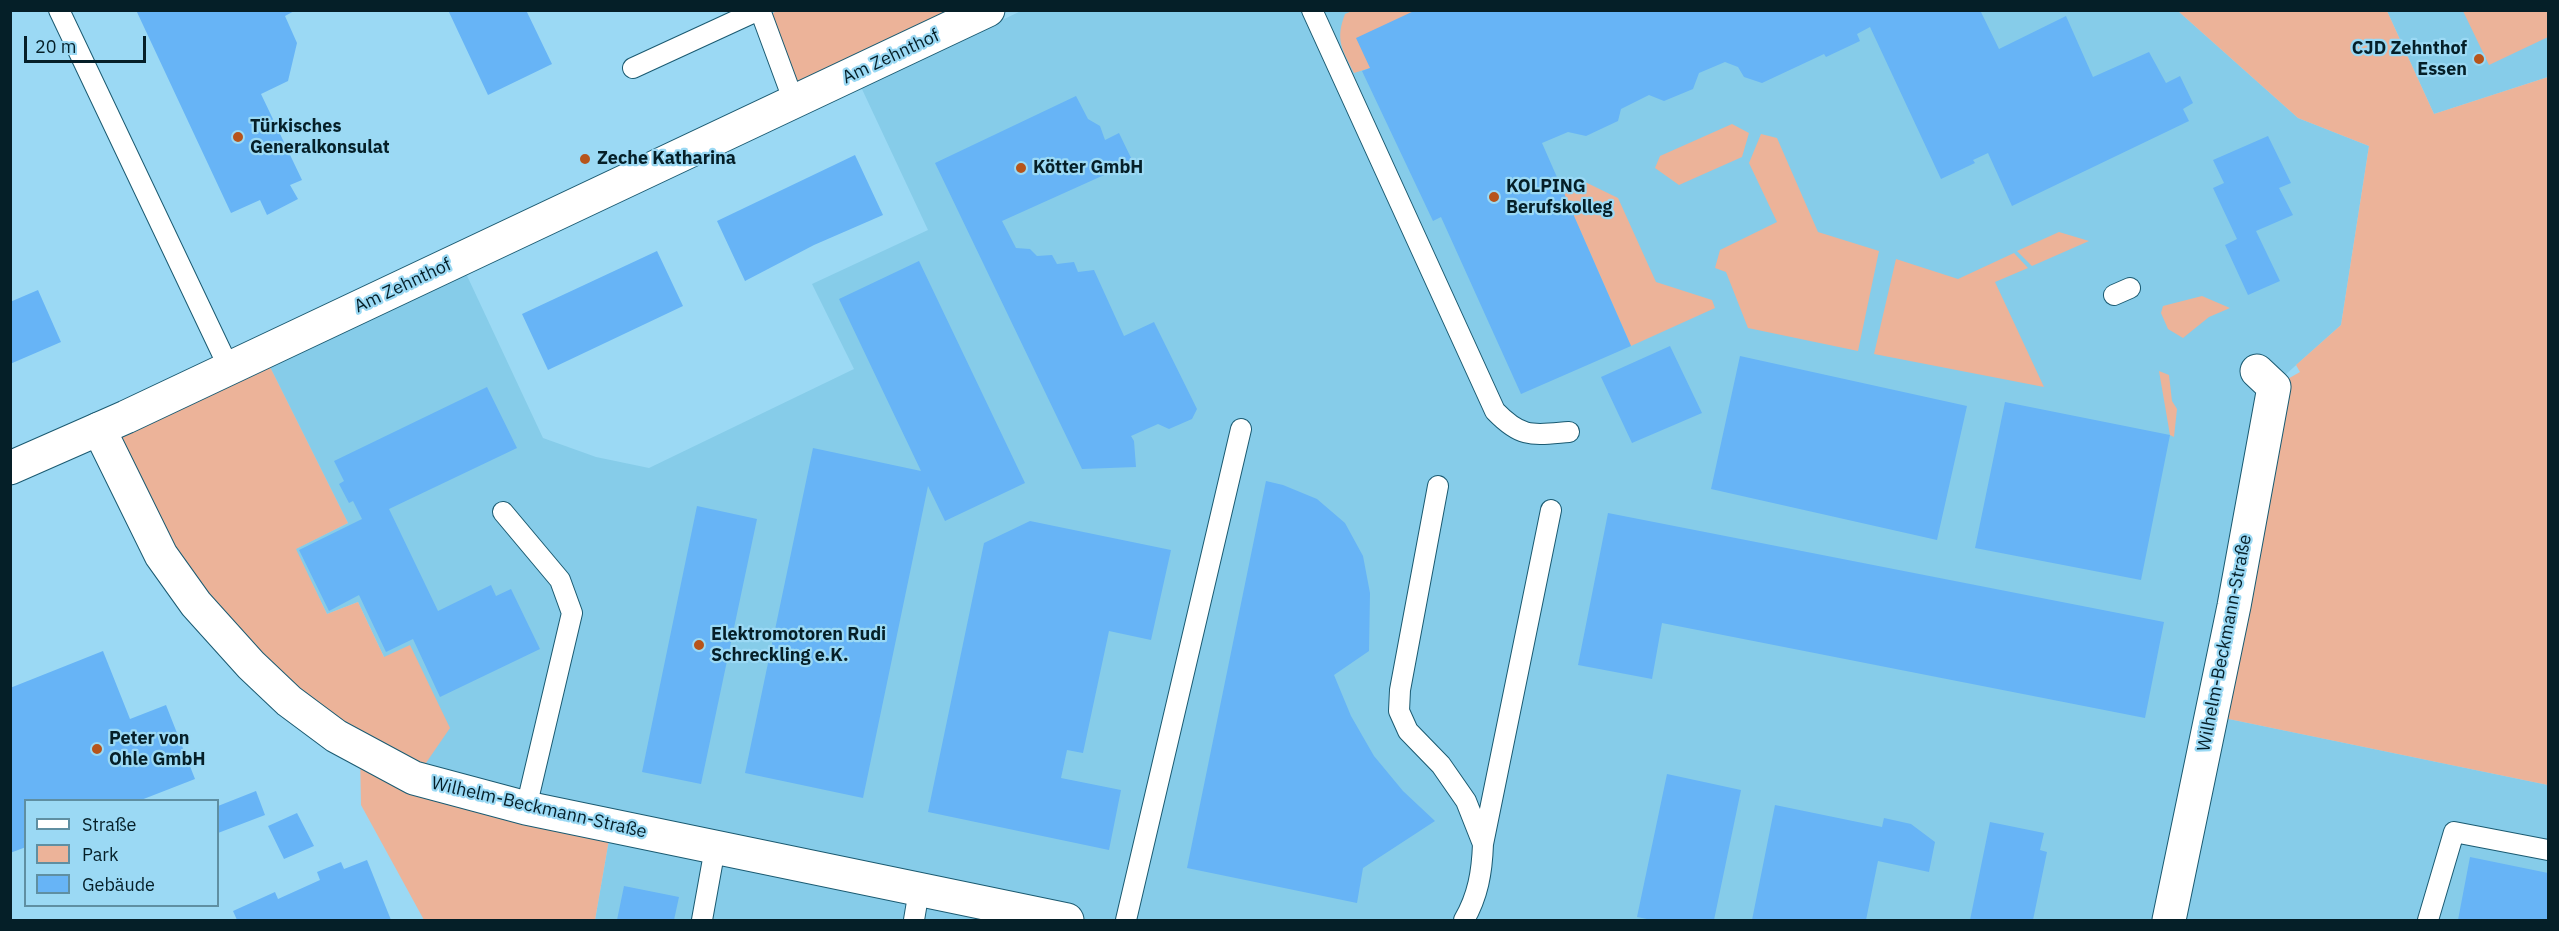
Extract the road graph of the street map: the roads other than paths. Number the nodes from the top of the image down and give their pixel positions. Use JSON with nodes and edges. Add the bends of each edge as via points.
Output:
{"nodes":[{"id":1,"x":59,"y":10,"type":"edge"},
{"id":2,"x":759,"y":10,"type":"edge"},
{"id":3,"x":988,"y":10,"type":"edge"},
{"id":4,"x":1312,"y":10,"type":"edge"},
{"id":5,"x":633,"y":68,"type":"dead end"},
{"id":6,"x":794,"y":102,"type":"junction"},
{"id":7,"x":229,"y":368,"type":"junction"},
{"id":8,"x":2258,"y":371,"type":"dead end"},
{"id":9,"x":99,"y":429,"type":"junction"},
{"id":10,"x":1241,"y":429,"type":"dead end"},
{"id":11,"x":1569,"y":432,"type":"dead end"},
{"id":12,"x":10,"y":468,"type":"edge"},
{"id":13,"x":1438,"y":486,"type":"dead end"},
{"id":14,"x":1551,"y":510,"type":"dead end"},
{"id":15,"x":503,"y":512,"type":"dead end"},
{"id":16,"x":526,"y":808,"type":"junction"},
{"id":17,"x":1483,"y":844,"type":"junction"},
{"id":18,"x":715,"y":848,"type":"junction"},
{"id":19,"x":2548,"y":850,"type":"edge"},
{"id":20,"x":917,"y":905,"type":"edge"},
{"id":21,"x":702,"y":921,"type":"edge"},
{"id":22,"x":1066,"y":921,"type":"edge"},
{"id":23,"x":1126,"y":921,"type":"edge"},
{"id":24,"x":1464,"y":921,"type":"edge"},
{"id":25,"x":2169,"y":921,"type":"edge"},
{"id":26,"x":2428,"y":921,"type":"edge"}],
"edges":[{"from":1,"to":7,"type":"lane"},
{"from":2,"to":5,"type":"lane"},
{"from":2,"to":6,"type":"lane"},
{"from":3,"to":6,"type":"street","name":"Am Zehnthof"},
{"from":4,"to":11,"type":"lane","via":[[1495,411],[1510,427],[1530,435]]},
{"from":6,"to":7,"type":"street","name":"Am Zehnthof"},
{"from":7,"to":9,"type":"street","name":"Am Zehnthof"},
{"from":8,"to":25,"type":"street","name":"Wilhelm-Beckmann-Straße","via":[[2274,387],[2234,606]]},
{"from":9,"to":12,"type":"street","name":"Am Zehnthof"},
{"from":9,"to":16,"type":"street","name":"Wilhelm-Beckmann-Straße","via":[[161,555],[196,604],[289,701],[336,736],[414,778]]},
{"from":10,"to":23,"type":"lane"},
{"from":13,"to":17,"type":"lane","via":[[1399,711],[1408,731],[1441,765],[1466,801]]},
{"from":14,"to":17,"type":"lane"},
{"from":15,"to":16,"type":"lane","via":[[560,580],[573,613]]},
{"from":16,"to":18,"type":"street","name":"Wilhelm-Beckmann-Straße"},
{"from":17,"to":24,"type":"lane","via":[[1474,903]]},
{"from":18,"to":20,"type":"street","name":"Wilhelm-Beckmann-Straße"},
{"from":18,"to":21,"type":"lane"},
{"from":19,"to":26,"type":"lane","via":[[2454,832]]},
{"from":20,"to":22,"type":"street","name":"Wilhelm-Beckmann-Straße"}]}
